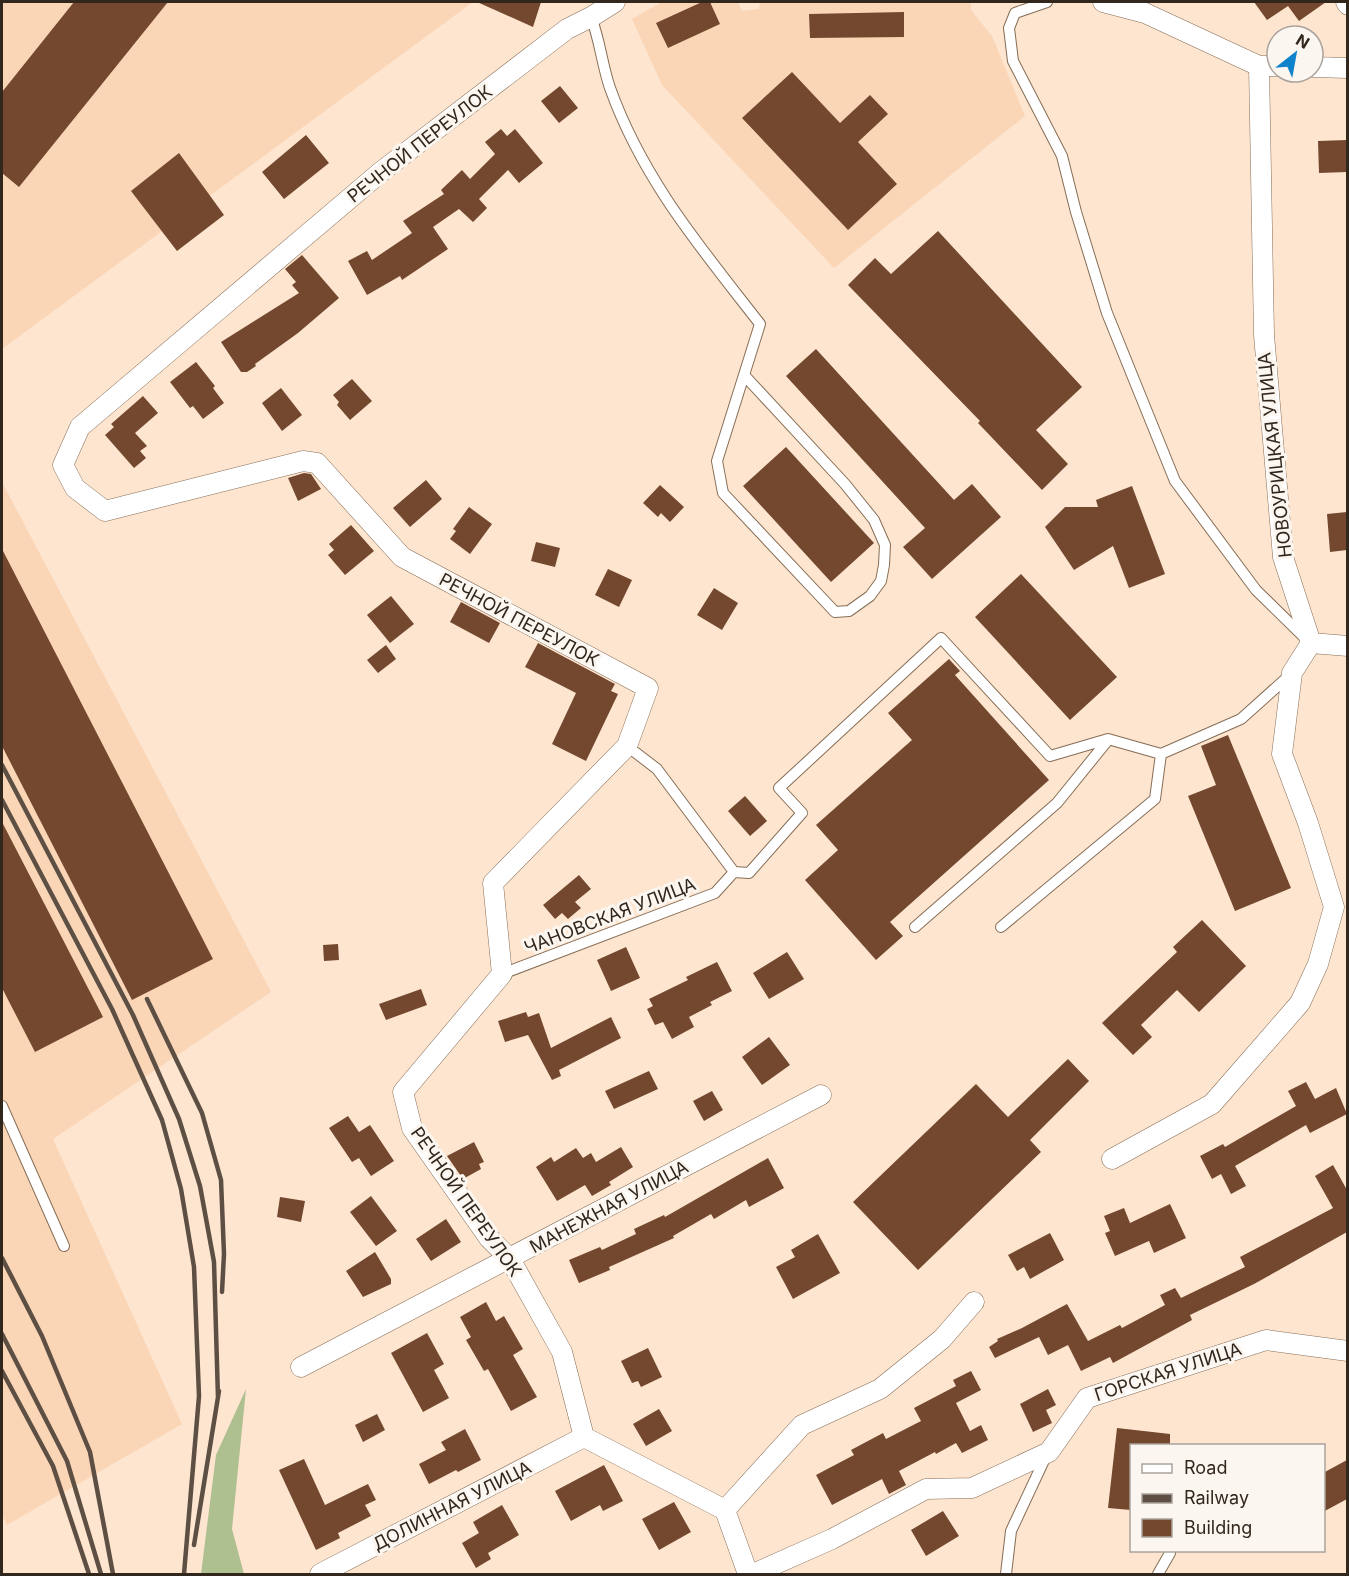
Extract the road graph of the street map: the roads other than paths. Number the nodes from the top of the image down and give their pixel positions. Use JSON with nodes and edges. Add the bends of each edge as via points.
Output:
{"nodes":[{"id":1,"x":615,"y":2,"type":"edge"},
{"id":2,"x":1047,"y":2,"type":"edge"},
{"id":3,"x":1103,"y":2,"type":"edge"},
{"id":4,"x":591,"y":17,"type":"junction"},
{"id":5,"x":1265,"y":65,"type":"edge"},
{"id":6,"x":1325,"y":67,"type":"edge"},
{"id":7,"x":1347,"y":68,"type":"edge"},
{"id":8,"x":1268,"y":84,"type":"edge"},
{"id":9,"x":744,"y":375,"type":"junction"},
{"id":10,"x":1311,"y":643,"type":"junction"},
{"id":11,"x":1347,"y":646,"type":"edge"},
{"id":12,"x":1292,"y":673,"type":"junction"},
{"id":13,"x":1108,"y":739,"type":"junction"},
{"id":14,"x":627,"y":746,"type":"junction"},
{"id":15,"x":1161,"y":754,"type":"junction"},
{"id":16,"x":734,"y":872,"type":"junction"},
{"id":17,"x":915,"y":927,"type":"dead end"},
{"id":18,"x":1001,"y":927,"type":"dead end"},
{"id":19,"x":502,"y":975,"type":"junction"},
{"id":20,"x":821,"y":1095,"type":"dead end"},
{"id":21,"x":2,"y":1106,"type":"edge"},
{"id":22,"x":1112,"y":1159,"type":"dead end"},
{"id":23,"x":64,"y":1246,"type":"dead end"},
{"id":24,"x":510,"y":1259,"type":"junction"},
{"id":25,"x":974,"y":1302,"type":"dead end"},
{"id":26,"x":1347,"y":1351,"type":"edge"},
{"id":27,"x":302,"y":1367,"type":"dead end"},
{"id":28,"x":584,"y":1437,"type":"junction"},
{"id":29,"x":1049,"y":1452,"type":"junction"},
{"id":30,"x":725,"y":1510,"type":"junction"},
{"id":31,"x":1170,"y":1553,"type":"dead end"},
{"id":32,"x":320,"y":1575,"type":"edge"},
{"id":33,"x":748,"y":1575,"type":"edge"},
{"id":34,"x":753,"y":1575,"type":"edge"},
{"id":35,"x":1006,"y":1575,"type":"edge"},
{"id":36,"x":1158,"y":1575,"type":"edge"}],
"edges":[{"from":1,"to":4,"type":"street","name":"РЕЧНОЙ ПЕРЕУЛОК"},
{"from":2,"to":10,"type":"lane","via":[[1015,13],[1009,28],[1013,62],[1062,156],[1107,313],[1174,481],[1256,590]]},
{"from":3,"to":5,"type":"street","via":[[1145,13]]},
{"from":4,"to":9,"type":"lane","via":[[610,88],[658,188],[760,324]]},
{"from":4,"to":14,"type":"street","name":"РЕЧНОЙ ПЕРЕУЛОК","via":[[567,29],[372,179],[80,428],[63,465],[75,489],[105,511],[303,461],[317,463],[402,557],[648,688]]},
{"from":6,"to":7,"type":"street"},
{"from":8,"to":10,"type":"street","name":"НОВОУРИЦКАЯ УЛИЦА","via":[[1264,335],[1283,557]]},
{"from":9,"to":9,"type":"lane","via":[[717,461],[723,493],[835,612],[849,611],[870,596],[881,581],[885,545],[874,520]]},
{"from":10,"to":11,"type":"street"},
{"from":10,"to":12,"type":"street"},
{"from":12,"to":15,"type":"lane","via":[[1241,719]]},
{"from":12,"to":22,"type":"street","via":[[1282,754],[1334,907],[1318,963],[1300,1003],[1212,1104]]},
{"from":13,"to":15,"type":"lane"},
{"from":13,"to":16,"type":"lane","via":[[1050,756],[941,638],[779,788],[802,813],[749,873]]},
{"from":13,"to":17,"type":"lane","via":[[1056,803]]},
{"from":14,"to":16,"type":"lane","via":[[657,769]]},
{"from":14,"to":19,"type":"street","name":"РЕЧНОЙ ПЕРЕУЛОК","via":[[493,883]]},
{"from":15,"to":18,"type":"lane","via":[[1155,799]]},
{"from":16,"to":19,"type":"lane","name":"ЧАНОВСКАЯ УЛИЦА","via":[[715,893]]},
{"from":19,"to":24,"type":"street","name":"РЕЧНОЙ ПЕРЕУЛОК","via":[[403,1092],[412,1128],[489,1238]]},
{"from":20,"to":24,"type":"street","name":"МАНЕЖНАЯ УЛИЦА"},
{"from":21,"to":23,"type":"lane"},
{"from":24,"to":27,"type":"street","name":"МАНЕЖНАЯ УЛИЦА"},
{"from":24,"to":28,"type":"street","name":"РЕЧНОЙ ПЕРЕУЛОК","via":[[562,1352]]},
{"from":25,"to":30,"type":"street","via":[[942,1339],[880,1389],[802,1425]]},
{"from":26,"to":29,"type":"street","name":"ГОРСКАЯ УЛИЦА","via":[[1266,1340],[1087,1398]]},
{"from":28,"to":30,"type":"street"},
{"from":28,"to":32,"type":"street","name":"ДОЛИННАЯ УЛИЦА"},
{"from":29,"to":34,"type":"street","name":"ГОРСКАЯ УЛИЦА","via":[[972,1488],[926,1489]]},
{"from":29,"to":35,"type":"lane","via":[[1011,1531]]},
{"from":30,"to":33,"type":"street"},
{"from":31,"to":36,"type":"lane"}]}
